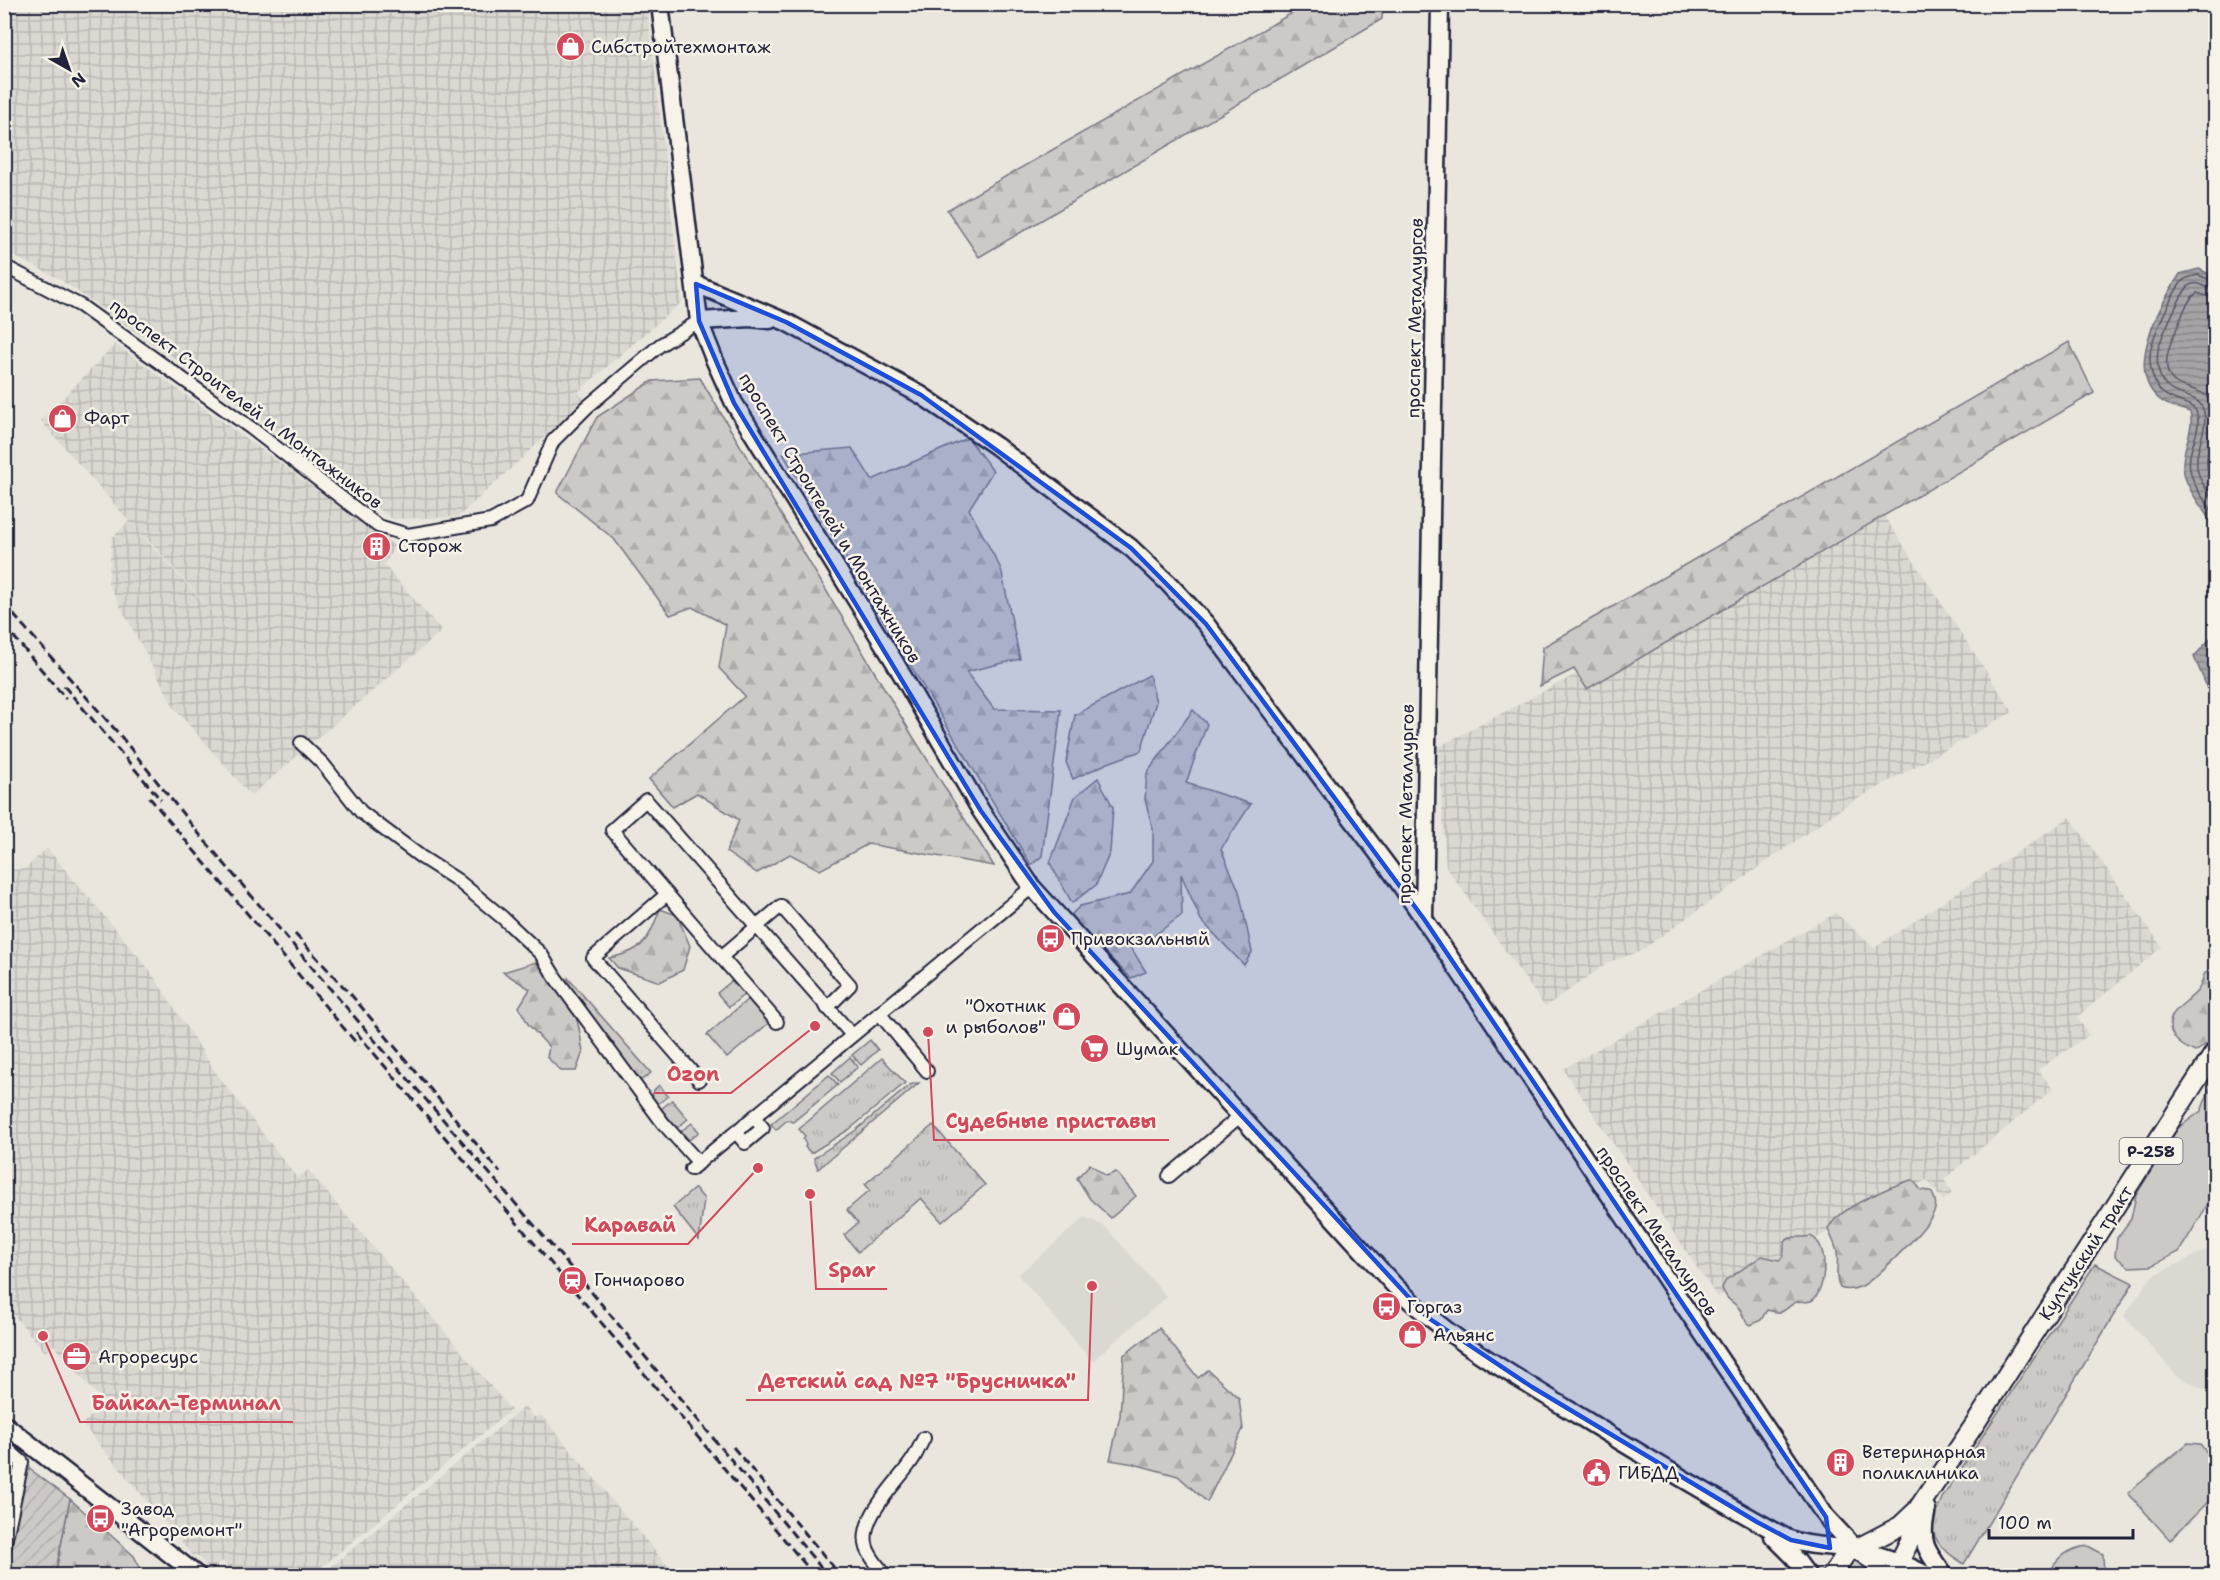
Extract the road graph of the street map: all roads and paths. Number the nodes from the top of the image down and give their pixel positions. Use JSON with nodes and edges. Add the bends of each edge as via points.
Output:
{"nodes":[{"id":1,"x":660,"y":4,"type":"edge"},
{"id":2,"x":1440,"y":4,"type":"edge"},
{"id":3,"x":4,"y":266,"type":"edge"},
{"id":4,"x":696,"y":284,"type":"junction"},
{"id":5,"x":699,"y":321,"type":"junction"},
{"id":6,"x":786,"y":322,"type":"junction"},
{"id":7,"x":301,"y":743,"type":"dead end"},
{"id":8,"x":1032,"y":887,"type":"junction"},
{"id":9,"x":667,"y":894,"type":"junction"},
{"id":10,"x":1424,"y":919,"type":"junction"},
{"id":11,"x":756,"y":927,"type":"junction"},
{"id":12,"x":721,"y":957,"type":"junction"},
{"id":13,"x":827,"y":1008,"type":"junction"},
{"id":14,"x":879,"y":1013,"type":"junction"},
{"id":15,"x":777,"y":1022,"type":"dead end"},
{"id":16,"x":852,"y":1035,"type":"junction"},
{"id":17,"x":2216,"y":1050,"type":"edge"},
{"id":18,"x":927,"y":1071,"type":"dead end"},
{"id":19,"x":699,"y":1080,"type":"dead end"},
{"id":20,"x":1240,"y":1116,"type":"junction"},
{"id":21,"x":1169,"y":1176,"type":"dead end"},
{"id":22,"x":4,"y":1424,"type":"edge"},
{"id":23,"x":1975,"y":1424,"type":"junction"},
{"id":24,"x":924,"y":1438,"type":"dead end"},
{"id":25,"x":4,"y":1446,"type":"edge"},
{"id":26,"x":1929,"y":1504,"type":"junction"},
{"id":27,"x":1826,"y":1517,"type":"junction"},
{"id":28,"x":1757,"y":1522,"type":"junction"},
{"id":29,"x":4,"y":1548,"type":"edge"},
{"id":30,"x":1830,"y":1548,"type":"junction"},
{"id":31,"x":1856,"y":1549,"type":"junction"},
{"id":32,"x":1896,"y":1568,"type":"edge"},
{"id":33,"x":198,"y":1575,"type":"edge"},
{"id":34,"x":886,"y":1575,"type":"edge"},
{"id":35,"x":1808,"y":1575,"type":"edge"},
{"id":36,"x":1830,"y":1575,"type":"edge"},
{"id":37,"x":1880,"y":1575,"type":"edge"},
{"id":38,"x":1929,"y":1575,"type":"edge"},
{"id":39,"x":1945,"y":1575,"type":"edge"}],
"edges":[{"from":1,"to":4,"type":"street"},
{"from":2,"to":10,"type":"street","name":"проспект Металлургов"},
{"from":3,"to":5,"type":"street","name":"проспект Строителей и Монтажников","via":[[81,306],[251,428],[378,526],[408,535],[491,522],[527,501],[553,441],[660,345]]},
{"from":4,"to":5,"type":"street"},
{"from":4,"to":6,"type":"street"},
{"from":5,"to":6,"type":"street","via":[[751,318]]},
{"from":5,"to":8,"type":"street","name":"проспект Строителей и Монтажников","via":[[734,403],[894,661],[981,811]]},
{"from":6,"to":10,"type":"street","via":[[921,395],[1131,548],[1206,624]]},
{"from":7,"to":16,"type":"street","via":[[361,812],[457,880],[541,954],[695,1166]]},
{"from":8,"to":14,"type":"street"},
{"from":8,"to":20,"type":"street","name":"проспект Строителей и Монтажников"},
{"from":9,"to":11,"type":"street","via":[[612,830],[646,800]]},
{"from":9,"to":12,"type":"street"},
{"from":9,"to":19,"type":"street","via":[[593,958]]},
{"from":10,"to":27,"type":"street","name":"проспект Металлургов"},
{"from":11,"to":12,"type":"street"},
{"from":11,"to":13,"type":"street"},
{"from":11,"to":13,"type":"street","via":[[781,906],[850,985]]},
{"from":12,"to":15,"type":"street"},
{"from":13,"to":16,"type":"street"},
{"from":14,"to":16,"type":"street"},
{"from":14,"to":18,"type":"street"},
{"from":17,"to":23,"type":"main road","name":"Култукский тракт","number":"Р-258"},
{"from":20,"to":21,"type":"street"},
{"from":20,"to":28,"type":"street","name":"проспект Строителей и Монтажников","via":[[1427,1317],[1532,1387]]},
{"from":22,"to":33,"type":"street"},
{"from":23,"to":26,"type":"main road","number":"Р-258"},
{"from":23,"to":31,"type":"main road","number":"Р-258","via":[[1911,1517]]},
{"from":24,"to":34,"type":"street","via":[[867,1526],[867,1547]]},
{"from":25,"to":29,"type":"street","via":[[22,1462]]},
{"from":26,"to":32,"type":"main road","number":"Р-258"},
{"from":26,"to":39,"type":"street","via":[[1922,1536]]},
{"from":27,"to":30,"type":"street","name":"проспект Металлургов"},
{"from":27,"to":31,"type":"street","name":"проспект Металлургов"},
{"from":28,"to":30,"type":"street","name":"проспект Строителей и Монтажников","via":[[1791,1540]]},
{"from":28,"to":35,"type":"street","name":"проспект Строителей и Монтажников"},
{"from":30,"to":31,"type":"street","name":"проспект Строителей и Монтажников"},
{"from":30,"to":36,"type":"street","name":"проспект Металлургов"},
{"from":31,"to":32,"type":"street","name":"проспект Строителей и Монтажников"},
{"from":31,"to":36,"type":"main road","number":"Р-258"},
{"from":31,"to":37,"type":"main road","via":[[1875,1562]]},
{"from":32,"to":38,"type":"street","name":"проспект Строителей и Монтажников"}]}
